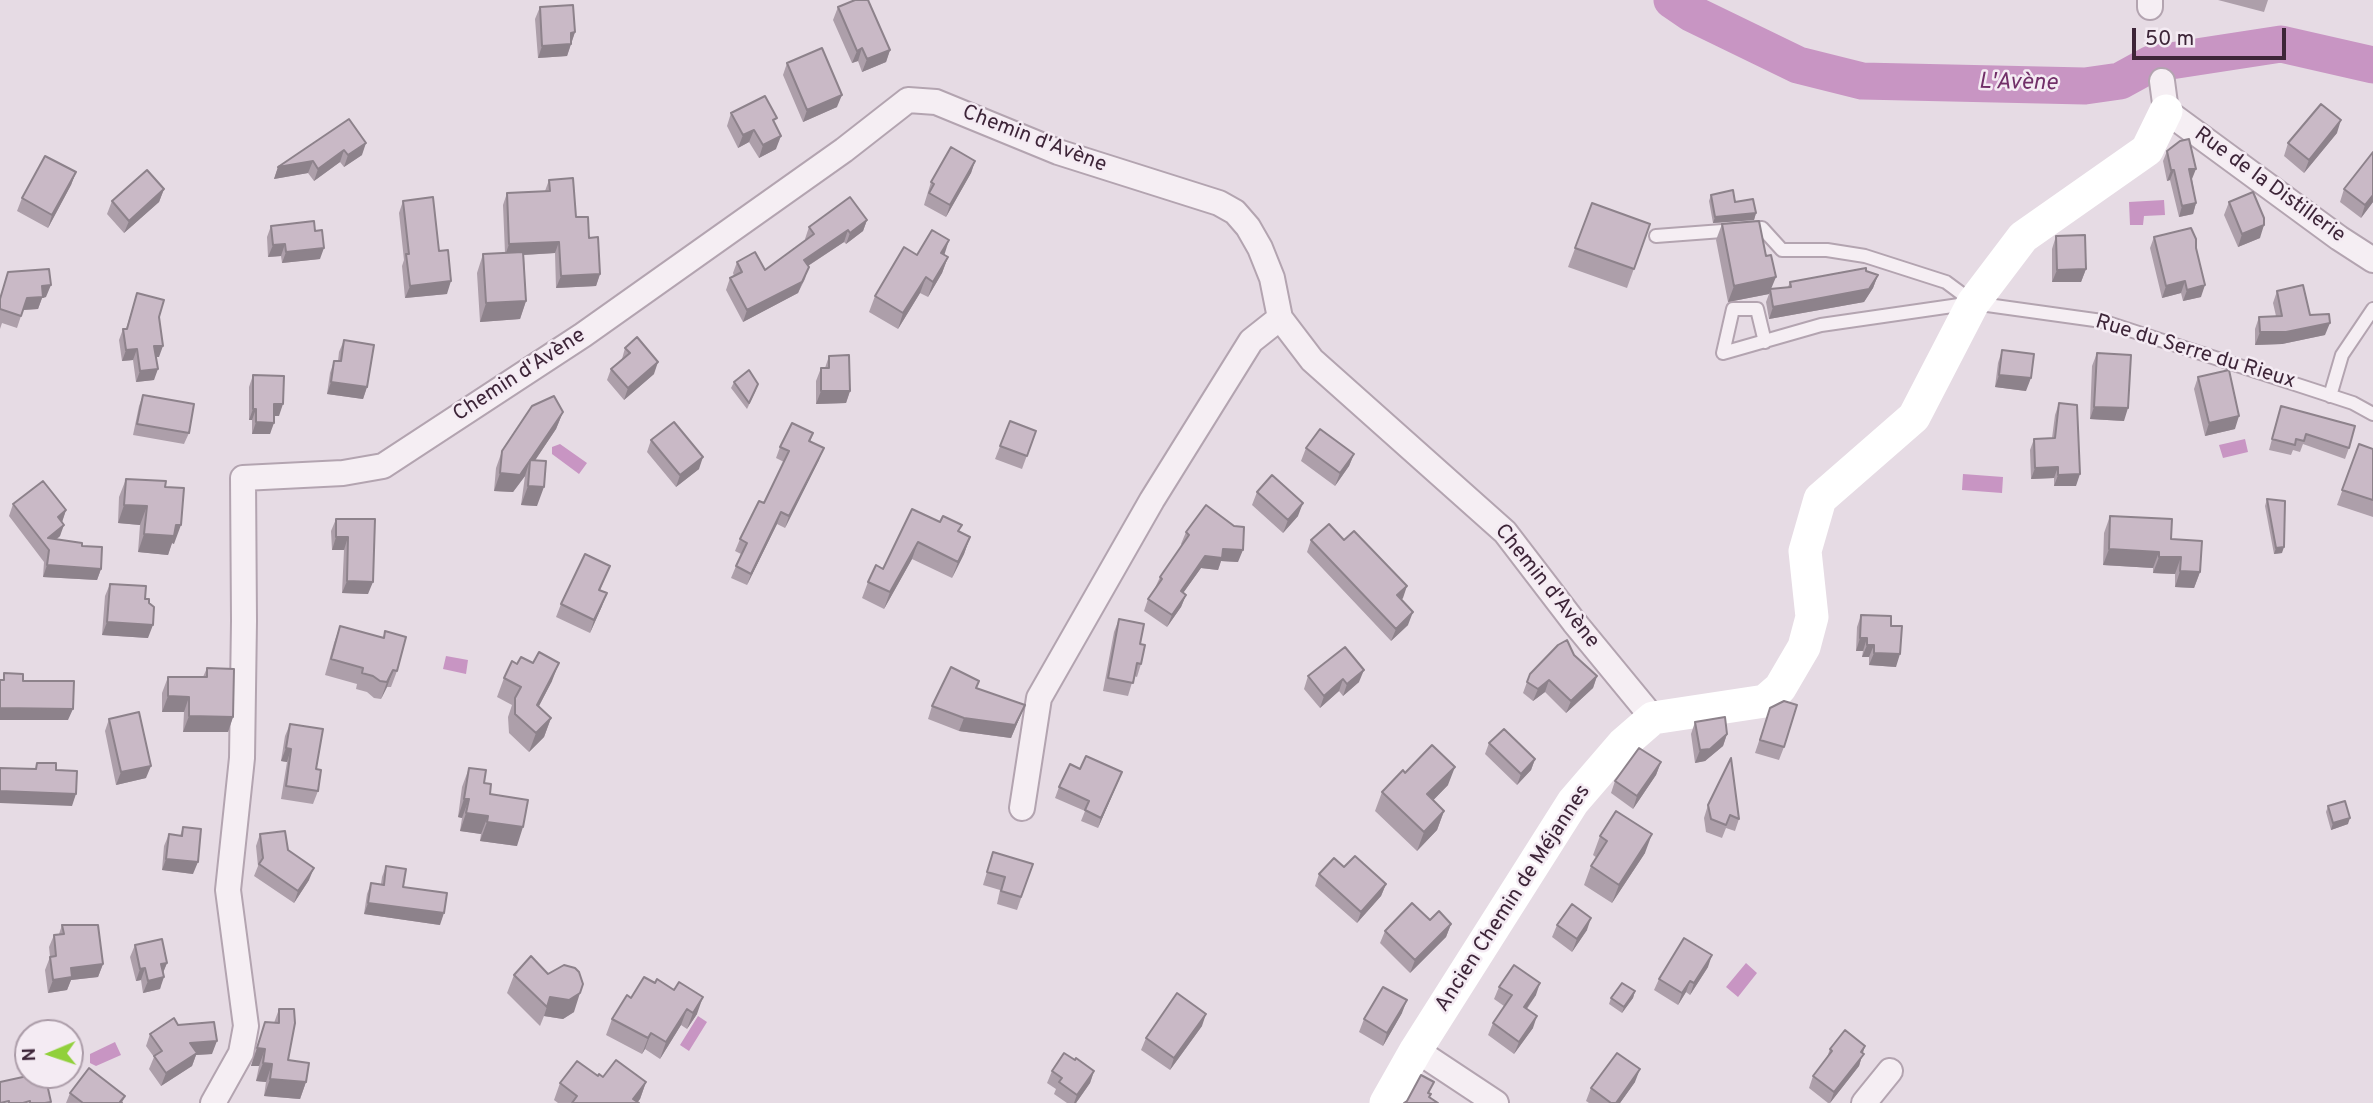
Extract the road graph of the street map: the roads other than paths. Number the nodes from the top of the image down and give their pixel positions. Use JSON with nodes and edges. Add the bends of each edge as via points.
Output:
{"nodes":[{"id":1,"x":2164,"y":96,"type":"joint"},
{"id":2,"x":1656,"y":236,"type":"dead end"},
{"id":3,"x":2373,"y":260,"type":"edge"},
{"id":4,"x":1973,"y":303,"type":"junction"},
{"id":5,"x":2373,"y":310,"type":"edge"},
{"id":6,"x":1280,"y":318,"type":"junction"},
{"id":7,"x":1765,"y":342,"type":"dead end"},
{"id":8,"x":2330,"y":396,"type":"junction"},
{"id":9,"x":2373,"y":414,"type":"edge"},
{"id":10,"x":1653,"y":718,"type":"junction"},
{"id":11,"x":1022,"y":808,"type":"dead end"},
{"id":12,"x":1416,"y":1050,"type":"junction"},
{"id":13,"x":1890,"y":1071,"type":"dead end"},
{"id":14,"x":214,"y":1103,"type":"edge"},
{"id":15,"x":1386,"y":1103,"type":"edge"},
{"id":16,"x":1496,"y":1103,"type":"edge"},
{"id":17,"x":1864,"y":1103,"type":"edge"}],
"edges":[{"from":1,"to":3,"type":"street","name":"Rue de la Distillerie","via":[[2339,238]]},
{"from":1,"to":4,"type":"street","via":[[2147,150],[2023,237]]},
{"from":2,"to":4,"type":"lane","via":[[1762,228],[1782,250],[1865,256],[1946,282]]},
{"from":4,"to":7,"type":"lane","name":"Rue du Serre du Rieux","via":[[1821,325]]},
{"from":4,"to":8,"type":"lane","name":"Rue du Serre du Rieux","via":[[2102,321]]},
{"from":4,"to":10,"type":"street","via":[[1914,417],[1820,499],[1805,551],[1812,617],[1804,647],[1780,688],[1765,701]]},
{"from":5,"to":8,"type":"lane","via":[[2342,355]]},
{"from":6,"to":10,"type":"street","name":"Chemin d'Avène","via":[[1312,360],[1505,532]]},
{"from":6,"to":11,"type":"street","via":[[1251,341],[1152,500],[1039,698]]},
{"from":6,"to":14,"type":"street","name":"Chemin d'Avène","via":[[1260,248],[1248,227],[1219,203],[1058,152],[936,102],[908,100],[583,335],[383,466],[343,473],[243,478],[242,758],[228,890],[246,1026],[241,1053]]},
{"from":8,"to":9,"type":"lane","name":"Rue du Serre du Rieux"},
{"from":10,"to":12,"type":"street","name":"Ancien Chemin de Méjannes","via":[[1623,744],[1573,802]]},
{"from":12,"to":15,"type":"street","name":"Ancien Chemin de Méjannes"},
{"from":12,"to":16,"type":"street"},
{"from":13,"to":17,"type":"street"}]}
